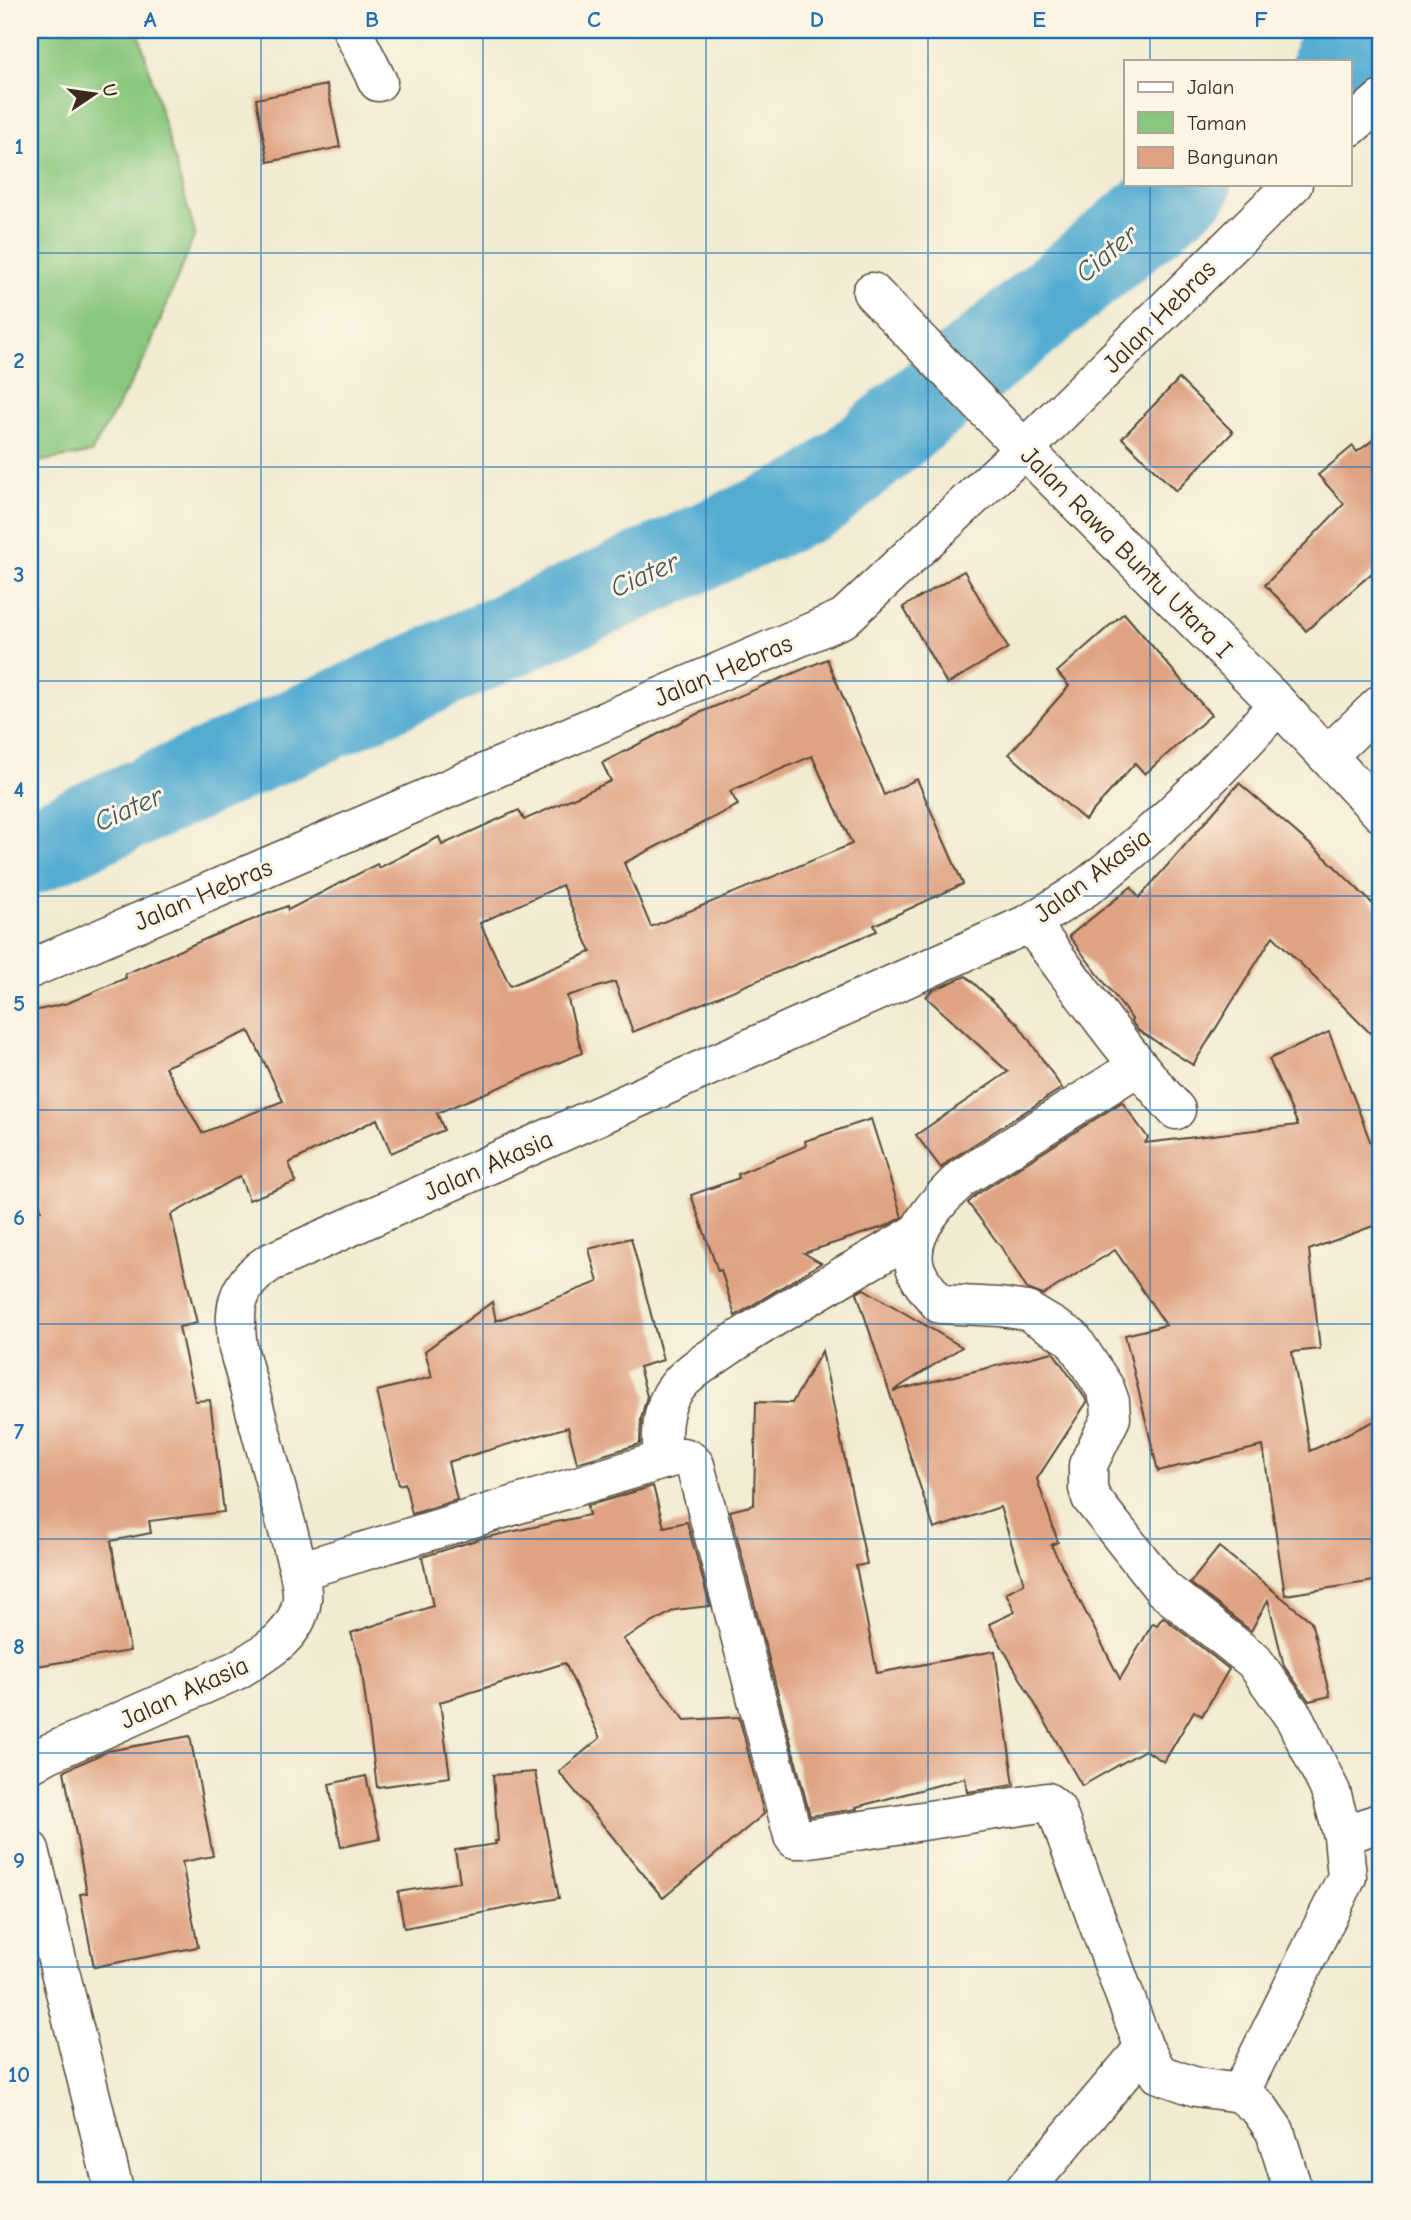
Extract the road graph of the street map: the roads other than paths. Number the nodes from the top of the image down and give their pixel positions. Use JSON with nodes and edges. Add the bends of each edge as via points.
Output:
{"nodes":[{"id":1,"x":352,"y":30,"type":"edge"},
{"id":2,"x":378,"y":82,"type":"dead end"},
{"id":3,"x":1381,"y":100,"type":"edge"},
{"id":4,"x":1352,"y":125,"type":"edge"},
{"id":5,"x":1291,"y":186,"type":"edge"},
{"id":6,"x":873,"y":292,"type":"dead end"},
{"id":7,"x":1024,"y":449,"type":"junction"},
{"id":8,"x":1278,"y":704,"type":"junction"},
{"id":9,"x":1381,"y":704,"type":"edge"},
{"id":10,"x":1328,"y":755,"type":"junction"},
{"id":11,"x":1381,"y":813,"type":"edge"},
{"id":12,"x":1030,"y":923,"type":"junction"},
{"id":13,"x":30,"y":969,"type":"edge"},
{"id":14,"x":1137,"y":1067,"type":"junction"},
{"id":15,"x":1176,"y":1110,"type":"dead end"},
{"id":16,"x":919,"y":1232,"type":"junction"},
{"id":17,"x":663,"y":1460,"type":"junction"},
{"id":18,"x":299,"y":1571,"type":"junction"},
{"id":19,"x":30,"y":1764,"type":"edge"},
{"id":20,"x":1381,"y":1822,"type":"edge"},
{"id":21,"x":1343,"y":1836,"type":"junction"},
{"id":22,"x":30,"y":1850,"type":"edge"},
{"id":23,"x":1144,"y":2048,"type":"junction"},
{"id":24,"x":1240,"y":2093,"type":"junction"},
{"id":25,"x":114,"y":2190,"type":"edge"},
{"id":26,"x":1024,"y":2190,"type":"edge"},
{"id":27,"x":1293,"y":2190,"type":"edge"}],
"edges":[{"from":1,"to":2,"type":"street"},
{"from":3,"to":4,"type":"street"},
{"from":5,"to":7,"type":"street","name":"Jalan Hebras"},
{"from":6,"to":7,"type":"street","name":"Jalan Rawa Buntu Utara I"},
{"from":7,"to":8,"type":"street","name":"Jalan Rawa Buntu Utara I"},
{"from":7,"to":13,"type":"street","name":"Jalan Hebras","via":[[844,618]]},
{"from":8,"to":10,"type":"street","name":"Jalan Rawa Buntu Utara I"},
{"from":8,"to":12,"type":"street","name":"Jalan Akasia","via":[[1148,836],[1088,886]]},
{"from":9,"to":10,"type":"street"},
{"from":10,"to":11,"type":"street","name":"Jalan Rawa Buntu Utara I"},
{"from":12,"to":14,"type":"street"},
{"from":12,"to":18,"type":"street","name":"Jalan Akasia","via":[[254,1273],[239,1294],[238,1348]]},
{"from":14,"to":15,"type":"street"},
{"from":14,"to":16,"type":"street","via":[[962,1178]]},
{"from":16,"to":17,"type":"street","via":[[755,1329],[692,1372],[675,1389],[664,1413]]},
{"from":16,"to":21,"type":"street","via":[[914,1264],[940,1304],[1027,1311],[1072,1338],[1088,1360],[1105,1388],[1111,1418],[1088,1465],[1091,1498],[1163,1589],[1254,1661],[1295,1719],[1331,1792]]},
{"from":17,"to":18,"type":"street"},
{"from":17,"to":23,"type":"street","via":[[681,1456],[695,1465],[796,1839],[1047,1802],[1056,1809]]},
{"from":18,"to":19,"type":"street","name":"Jalan Akasia","via":[[302,1599],[294,1627],[266,1652],[237,1670]]},
{"from":20,"to":21,"type":"street"},
{"from":21,"to":24,"type":"street","via":[[1347,1877]]},
{"from":22,"to":25,"type":"street"},
{"from":23,"to":24,"type":"street","via":[[1159,2074],[1196,2087]]},
{"from":23,"to":26,"type":"street"},
{"from":24,"to":27,"type":"street","via":[[1259,2108],[1275,2131]]}]}
